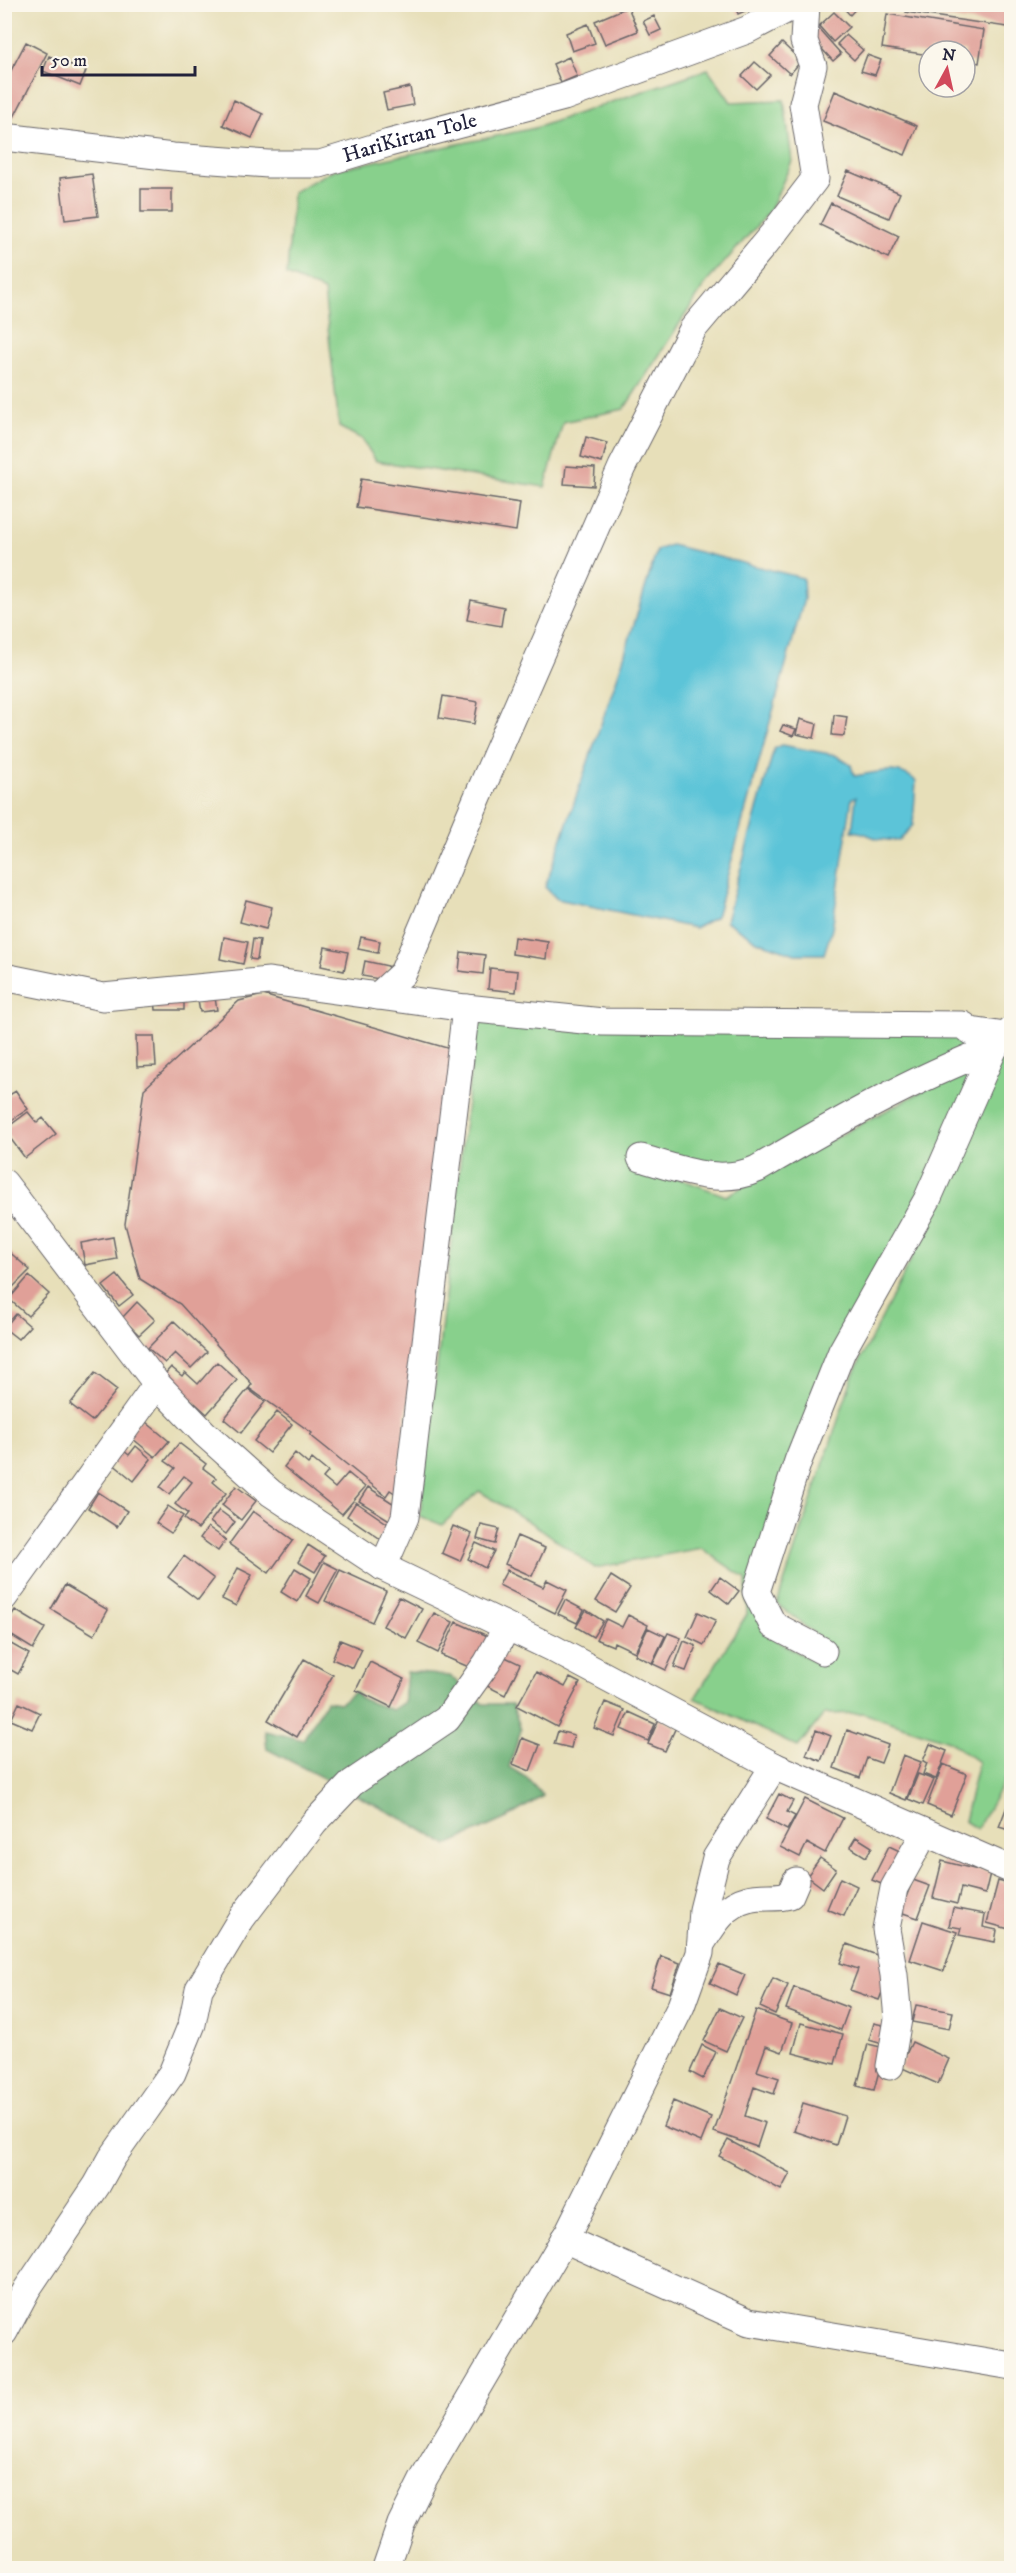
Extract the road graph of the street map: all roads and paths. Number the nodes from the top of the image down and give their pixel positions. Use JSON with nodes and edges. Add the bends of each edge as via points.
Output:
{"nodes":[{"id":1,"x":797,"y":4,"type":"edge"},
{"id":2,"x":806,"y":4,"type":"edge"},
{"id":3,"x":4,"y":136,"type":"edge"},
{"id":4,"x":4,"y":976,"type":"edge"},
{"id":5,"x":378,"y":996,"type":"junction"},
{"id":6,"x":466,"y":1008,"type":"junction"},
{"id":7,"x":1004,"y":1038,"type":"edge"},
{"id":8,"x":641,"y":1158,"type":"dead end"},
{"id":9,"x":4,"y":1183,"type":"edge"},
{"id":10,"x":157,"y":1384,"type":"junction"},
{"id":11,"x":382,"y":1567,"type":"junction"},
{"id":12,"x":4,"y":1597,"type":"edge"},
{"id":13,"x":507,"y":1627,"type":"junction"},
{"id":14,"x":823,"y":1651,"type":"dead end"},
{"id":15,"x":774,"y":1766,"type":"junction"},
{"id":16,"x":925,"y":1832,"type":"junction"},
{"id":17,"x":1011,"y":1870,"type":"edge"},
{"id":18,"x":796,"y":1881,"type":"dead end"},
{"id":19,"x":701,"y":1944,"type":"junction"},
{"id":20,"x":890,"y":2066,"type":"dead end"},
{"id":21,"x":564,"y":2239,"type":"junction"},
{"id":22,"x":4,"y":2332,"type":"edge"},
{"id":23,"x":1011,"y":2366,"type":"edge"},
{"id":24,"x":386,"y":2568,"type":"edge"}],
"edges":[{"from":1,"to":3,"type":"street","name":"HariKirtan Tole","via":[[747,30],[564,97],[320,164],[173,157]]},
{"from":2,"to":5,"type":"street","via":[[804,41],[813,66],[803,104],[814,179],[693,329],[622,467],[403,973]]},
{"from":4,"to":5,"type":"street","via":[[103,997],[269,981]]},
{"from":5,"to":6,"type":"street"},
{"from":6,"to":7,"type":"street","via":[[603,1022],[963,1025],[971,1031]]},
{"from":6,"to":11,"type":"street","via":[[405,1516]]},
{"from":7,"to":8,"type":"street","via":[[863,1107],[742,1176],[719,1178]]},
{"from":7,"to":14,"type":"street","via":[[927,1200],[842,1352],[798,1461],[756,1592],[773,1625]]},
{"from":9,"to":10,"type":"street"},
{"from":10,"to":11,"type":"street","via":[[271,1493]]},
{"from":10,"to":12,"type":"street"},
{"from":11,"to":13,"type":"street"},
{"from":13,"to":15,"type":"street"},
{"from":13,"to":22,"type":"street","via":[[447,1719],[352,1783],[314,1823],[241,1919],[199,1989],[192,2024],[172,2073],[27,2289]]},
{"from":15,"to":16,"type":"street"},
{"from":15,"to":19,"type":"street","via":[[716,1857],[703,1910]]},
{"from":16,"to":17,"type":"street"},
{"from":16,"to":20,"type":"street","via":[[894,1888],[886,1929],[898,2019]]},
{"from":18,"to":19,"type":"street","via":[[790,1895],[748,1898],[732,1906],[718,1917]]},
{"from":19,"to":21,"type":"street","via":[[681,2006]]},
{"from":21,"to":23,"type":"street","via":[[749,2322]]},
{"from":21,"to":24,"type":"street","via":[[424,2478],[401,2524]]}]}
